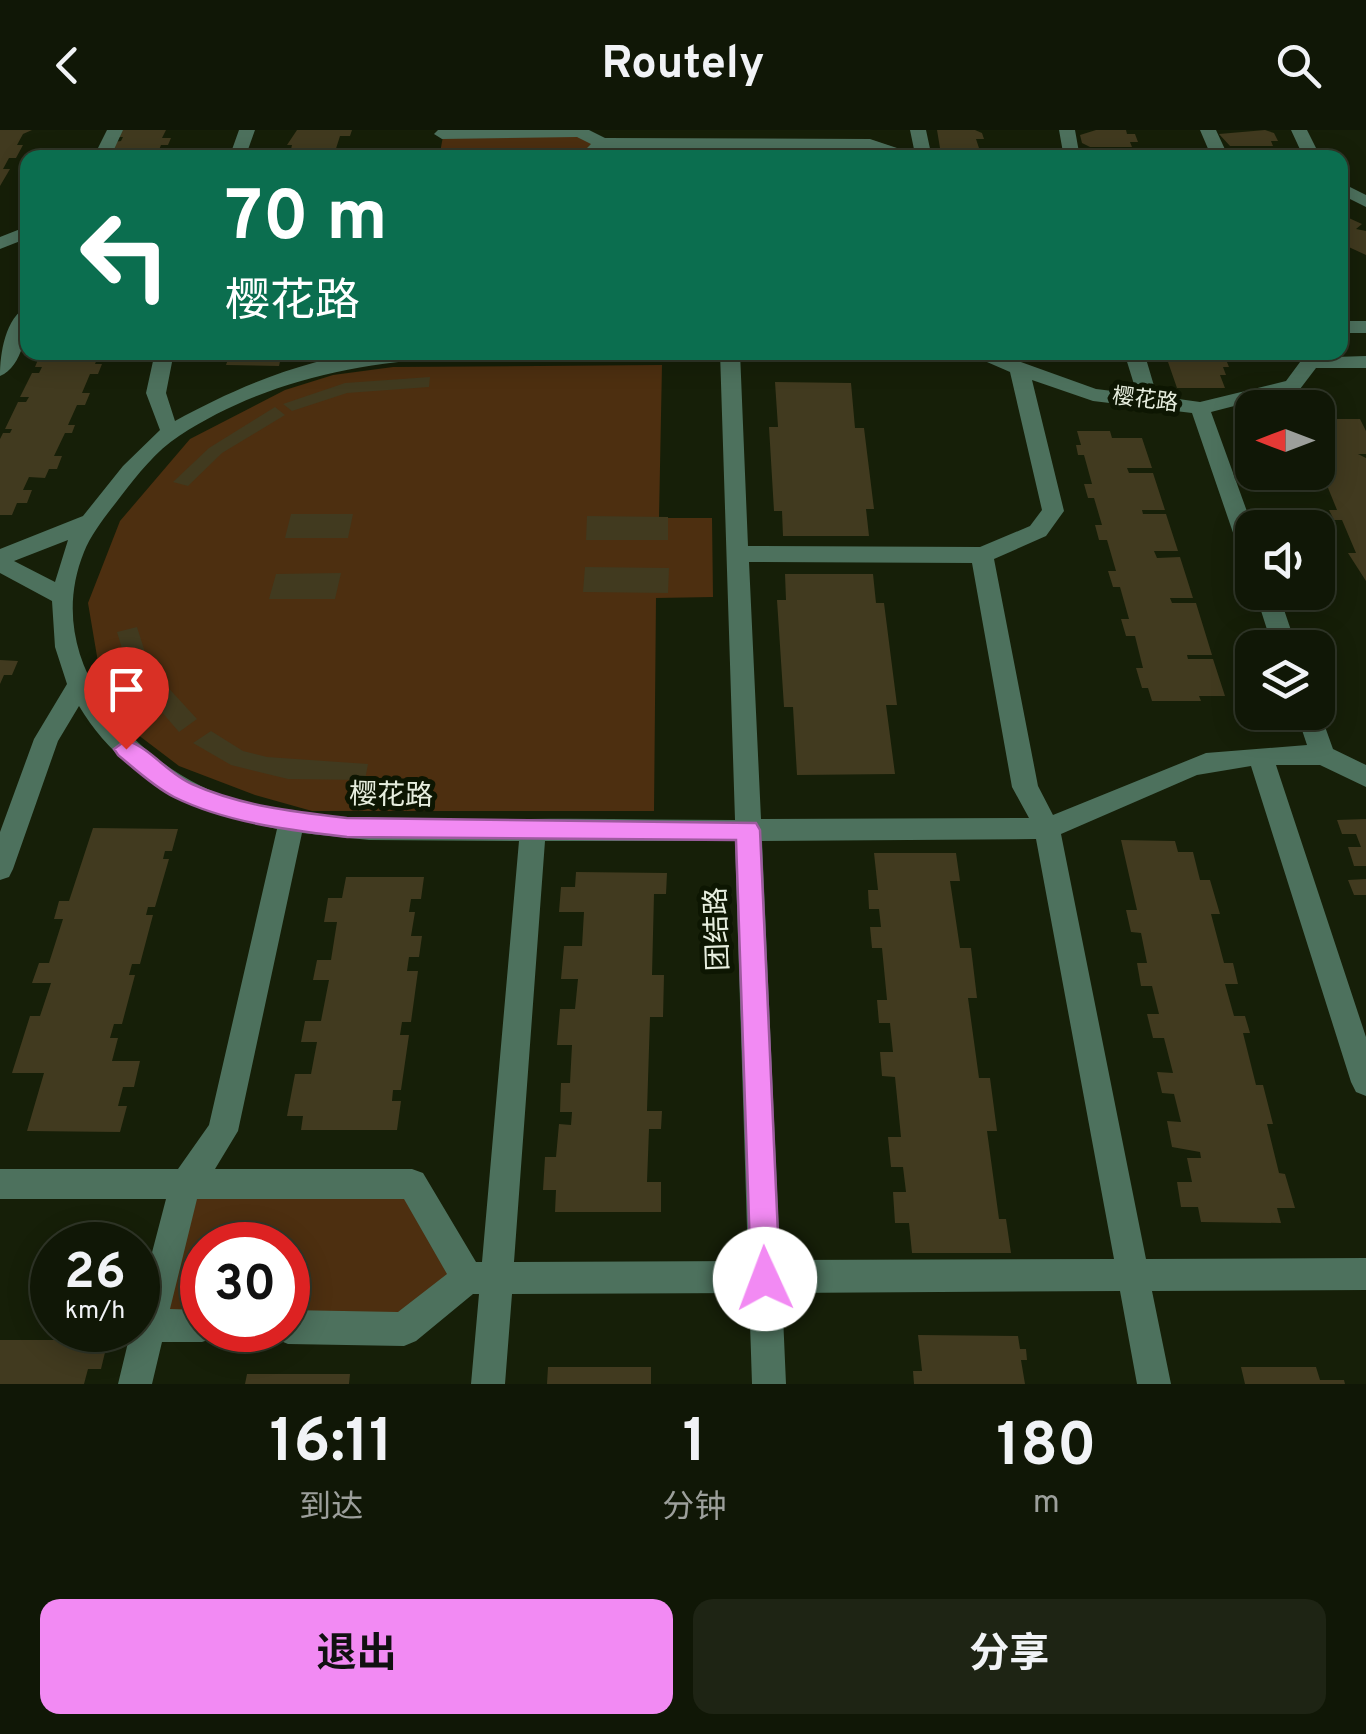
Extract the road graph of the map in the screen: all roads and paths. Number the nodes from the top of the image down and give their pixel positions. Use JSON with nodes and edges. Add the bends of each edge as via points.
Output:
{"nodes":[{"id":1,"x":580,"y":131,"type":"edge"},
{"id":2,"x":442,"y":132,"type":"edge"},
{"id":3,"x":602,"y":143,"type":"junction"},
{"id":4,"x":722,"y":143,"type":"edge"},
{"id":5,"x":594,"y":150,"type":"edge"},
{"id":6,"x":888,"y":150,"type":"edge"},
{"id":7,"x":20,"y":329,"type":"edge"},
{"id":8,"x":162,"y":360,"type":"edge"},
{"id":9,"x":362,"y":360,"type":"edge"},
{"id":10,"x":730,"y":360,"type":"edge"},
{"id":11,"x":996,"y":360,"type":"edge"},
{"id":12,"x":1137,"y":360,"type":"edge"},
{"id":13,"x":1306,"y":360,"type":"edge"},
{"id":14,"x":1018,"y":368,"type":"junction"},
{"id":15,"x":0,"y":370,"type":"edge"},
{"id":16,"x":1150,"y":402,"type":"junction"},
{"id":17,"x":1200,"y":408,"type":"junction"},
{"id":18,"x":172,"y":432,"type":"junction"},
{"id":19,"x":1236,"y":510,"type":"edge"},
{"id":20,"x":90,"y":521,"type":"junction"},
{"id":21,"x":738,"y":554,"type":"junction"},
{"id":22,"x":982,"y":555,"type":"junction"},
{"id":23,"x":0,"y":560,"type":"edge"},
{"id":24,"x":64,"y":597,"type":"junction"},
{"id":25,"x":77,"y":688,"type":"junction"},
{"id":26,"x":1314,"y":730,"type":"edge"},
{"id":27,"x":1323,"y":755,"type":"junction"},
{"id":28,"x":1260,"y":756,"type":"junction"},
{"id":29,"x":1366,"y":777,"type":"edge"},
{"id":30,"x":292,"y":821,"type":"junction"},
{"id":31,"x":1047,"y":828,"type":"junction"},
{"id":32,"x":533,"y":830,"type":"junction"},
{"id":33,"x":748,"y":830,"type":"junction"},
{"id":34,"x":0,"y":870,"type":"edge"},
{"id":35,"x":1366,"y":1082,"type":"edge"},
{"id":36,"x":0,"y":1184,"type":"edge"},
{"id":37,"x":185,"y":1185,"type":"junction"},
{"id":38,"x":1132,"y":1274,"type":"junction"},
{"id":39,"x":1366,"y":1274,"type":"edge"},
{"id":40,"x":482,"y":1278,"type":"junction"},
{"id":41,"x":765,"y":1279,"type":"junction"},
{"id":42,"x":160,"y":1280,"type":"edge"},
{"id":43,"x":310,"y":1327,"type":"edge"},
{"id":44,"x":142,"y":1352,"type":"edge"},
{"id":45,"x":135,"y":1384,"type":"edge"},
{"id":46,"x":488,"y":1384,"type":"edge"},
{"id":47,"x":769,"y":1384,"type":"edge"},
{"id":48,"x":1154,"y":1384,"type":"edge"}],
"edges":[{"from":1,"to":2,"type":"street"},
{"from":1,"to":3,"type":"street"},
{"from":3,"to":4,"type":"street"},
{"from":3,"to":5,"type":"street"},
{"from":4,"to":6,"type":"street","via":[[870,144]]},
{"from":7,"to":15,"type":"street"},
{"from":8,"to":18,"type":"street","via":[[156,403]]},
{"from":9,"to":18,"type":"street","name":"樱花路","via":[[260,390]]},
{"from":10,"to":21,"type":"street","name":"团结路"},
{"from":11,"to":14,"type":"street","name":"樱花路"},
{"from":12,"to":16,"type":"street"},
{"from":13,"to":17,"type":"street","name":"樱花路","via":[[1294,385]]},
{"from":14,"to":16,"type":"street","name":"樱花路","via":[[1093,395]]},
{"from":14,"to":22,"type":"street","via":[[1053,511],[1038,531]]},
{"from":16,"to":17,"type":"street","name":"樱花路"},
{"from":17,"to":19,"type":"street"},
{"from":18,"to":20,"type":"street","name":"樱花路"},
{"from":20,"to":23,"type":"street"},
{"from":20,"to":24,"type":"street","name":"樱花路","via":[[70,560]]},
{"from":21,"to":22,"type":"street"},
{"from":21,"to":33,"type":"street","name":"团结路"},
{"from":22,"to":31,"type":"street","via":[[1025,788]]},
{"from":23,"to":24,"type":"street"},
{"from":24,"to":25,"type":"street","name":"樱花路","via":[[65,645]]},
{"from":25,"to":30,"type":"street","name":"樱花路","via":[[106,732],[180,790]]},
{"from":25,"to":34,"type":"street","via":[[46,740]]},
{"from":26,"to":27,"type":"street"},
{"from":27,"to":28,"type":"street","name":"樱花路"},
{"from":27,"to":29,"type":"street"},
{"from":28,"to":31,"type":"street","name":"樱花路","via":[[1194,766]]},
{"from":28,"to":35,"type":"street"},
{"from":30,"to":32,"type":"street","name":"樱花路"},
{"from":30,"to":37,"type":"street","via":[[222,1131]]},
{"from":31,"to":33,"type":"street","name":"樱花路"},
{"from":31,"to":38,"type":"street"},
{"from":32,"to":33,"type":"street","name":"樱花路"},
{"from":32,"to":40,"type":"street"},
{"from":33,"to":41,"type":"street","name":"团结路"},
{"from":36,"to":37,"type":"street"},
{"from":37,"to":40,"type":"street","via":[[412,1184]]},
{"from":37,"to":42,"type":"street"},
{"from":38,"to":39,"type":"street"},
{"from":38,"to":41,"type":"street"},
{"from":38,"to":48,"type":"street"},
{"from":40,"to":41,"type":"street"},
{"from":40,"to":43,"type":"street","via":[[404,1329]]},
{"from":40,"to":46,"type":"street"},
{"from":41,"to":47,"type":"street","name":"团结路"},
{"from":44,"to":45,"type":"street"}]}
